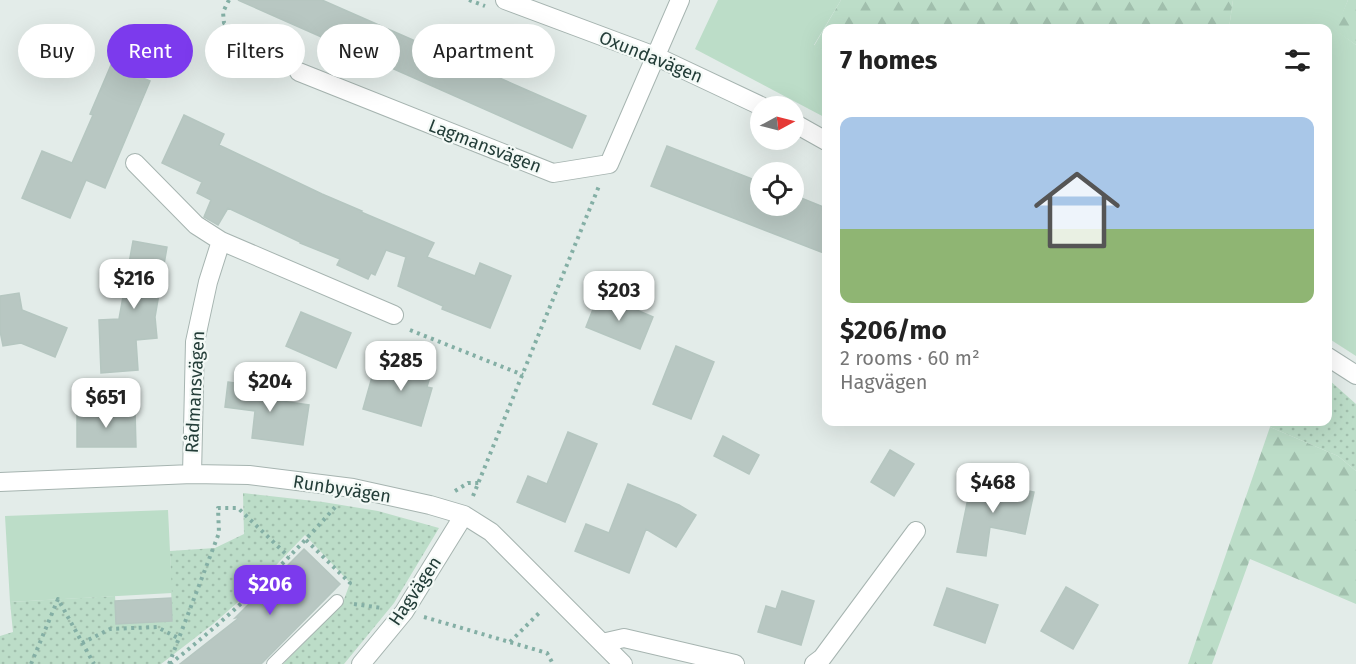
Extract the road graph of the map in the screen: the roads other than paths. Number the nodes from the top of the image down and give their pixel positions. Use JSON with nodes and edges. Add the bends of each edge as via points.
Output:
{"nodes":[{"id":1,"x":680,"y":0,"type":"edge"},
{"id":2,"x":516,"y":2,"type":"edge"},
{"id":3,"x":655,"y":56,"type":"junction"},
{"id":4,"x":305,"y":74,"type":"edge"},
{"id":5,"x":750,"y":101,"type":"edge"},
{"id":6,"x":804,"y":129,"type":"edge"},
{"id":7,"x":822,"y":139,"type":"edge"},
{"id":8,"x":135,"y":163,"type":"dead end"},
{"id":9,"x":221,"y":241,"type":"junction"},
{"id":10,"x":394,"y":315,"type":"road end"},
{"id":11,"x":1332,"y":360,"type":"edge"},
{"id":12,"x":1356,"y":375,"type":"edge"},
{"id":13,"x":192,"y":474,"type":"junction"},
{"id":14,"x":0,"y":482,"type":"edge"},
{"id":15,"x":464,"y":515,"type":"junction"},
{"id":16,"x":916,"y":531,"type":"dead end"},
{"id":17,"x":337,"y":601,"type":"road end"},
{"id":18,"x":602,"y":643,"type":"junction"},
{"id":19,"x":818,"y":661,"type":"edge"},
{"id":20,"x":273,"y":664,"type":"edge"},
{"id":21,"x":361,"y":664,"type":"edge"},
{"id":22,"x":623,"y":664,"type":"edge"},
{"id":23,"x":735,"y":664,"type":"edge"}],
"edges":[{"from":1,"to":3,"type":"street"},
{"from":2,"to":3,"type":"street","name":"Oxundavägen"},
{"from":3,"to":4,"type":"street","name":"Lagmansvägen","via":[[609,164],[553,172]]},
{"from":3,"to":5,"type":"street","name":"Oxundavägen"},
{"from":6,"to":7,"type":"street"},
{"from":8,"to":9,"type":"street","via":[[196,225]]},
{"from":9,"to":10,"type":"street"},
{"from":9,"to":13,"type":"street","name":"Rådmansvägen","via":[[195,342]]},
{"from":11,"to":12,"type":"street"},
{"from":13,"to":14,"type":"street","name":"Runbyvägen"},
{"from":13,"to":15,"type":"street","name":"Runbyvägen","via":[[249,475],[352,488]]},
{"from":15,"to":18,"type":"street","name":"Runbyvägen","via":[[491,532]]},
{"from":15,"to":21,"type":"street","name":"Hagvägen"},
{"from":16,"to":19,"type":"street"},
{"from":17,"to":20,"type":"lane"},
{"from":18,"to":22,"type":"street","name":"Runbyvägen"},
{"from":18,"to":23,"type":"street","via":[[624,638]]}]}
